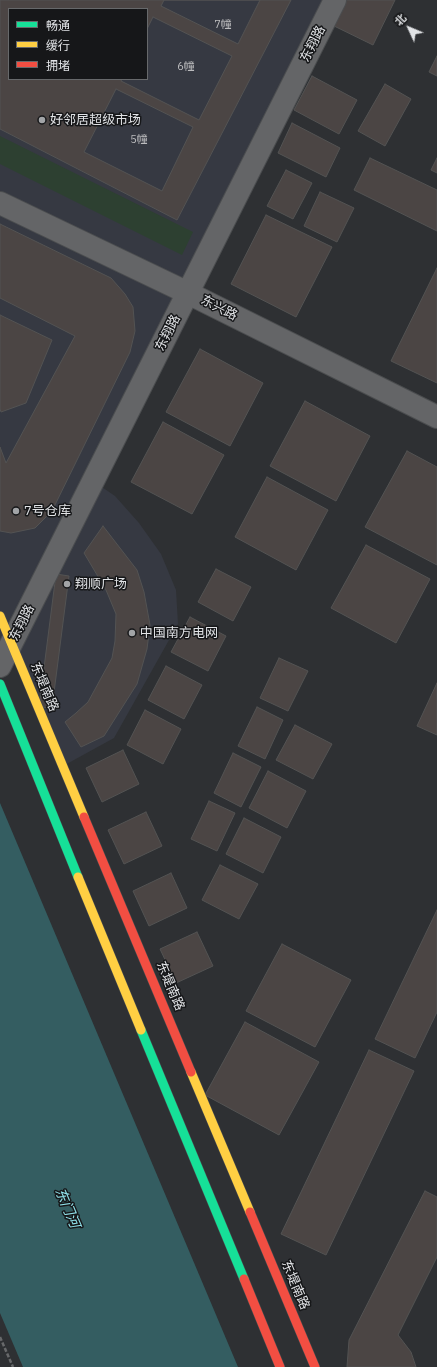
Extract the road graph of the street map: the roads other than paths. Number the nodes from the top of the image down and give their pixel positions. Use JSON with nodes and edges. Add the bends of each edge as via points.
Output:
{"nodes":[{"id":1,"x":335,"y":0,"type":"edge"},
{"id":2,"x":0,"y":203,"type":"edge"},
{"id":3,"x":188,"y":293,"type":"junction"},
{"id":4,"x":437,"y":417,"type":"edge"},
{"id":5,"x":0,"y":616,"type":"edge"},
{"id":6,"x":12,"y":643,"type":"junction"},
{"id":7,"x":0,"y":666,"type":"edge"},
{"id":8,"x":0,"y":684,"type":"edge"},
{"id":9,"x":280,"y":1367,"type":"edge"},
{"id":10,"x":315,"y":1367,"type":"edge"}],
"edges":[{"from":1,"to":3,"type":"street","name":"东翔路"},
{"from":2,"to":3,"type":"street","name":"东兴路"},
{"from":3,"to":4,"type":"street","name":"东兴路"},
{"from":3,"to":6,"type":"street","name":"东翔路"},
{"from":5,"to":6,"type":"main road","name":"东堤南路"},
{"from":6,"to":7,"type":"street","name":"东翔路"},
{"from":6,"to":10,"type":"main road","name":"东堤南路"},
{"from":8,"to":9,"type":"main road"}]}
